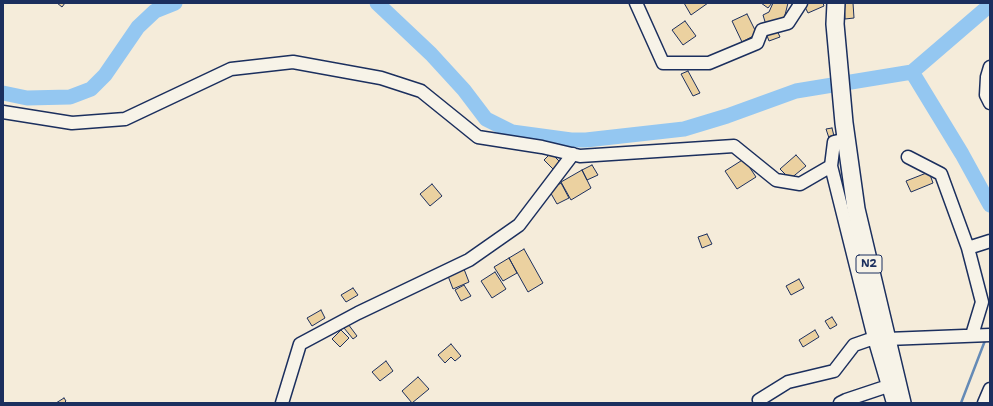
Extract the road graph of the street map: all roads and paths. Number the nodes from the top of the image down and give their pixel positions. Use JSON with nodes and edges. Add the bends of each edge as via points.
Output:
{"nodes":[{"id":1,"x":636,"y":3,"type":"edge"},
{"id":2,"x":801,"y":3,"type":"edge"},
{"id":3,"x":836,"y":3,"type":"edge"},
{"id":4,"x":990,"y":67,"type":"edge"},
{"id":5,"x":990,"y":103,"type":"edge"},
{"id":6,"x":3,"y":112,"type":"edge"},
{"id":7,"x":845,"y":131,"type":"junction"},
{"id":8,"x":573,"y":154,"type":"junction"},
{"id":9,"x":908,"y":157,"type":"dead end"},
{"id":10,"x":831,"y":166,"type":"junction"},
{"id":11,"x":990,"y":241,"type":"edge"},
{"id":12,"x":968,"y":248,"type":"junction"},
{"id":13,"x":972,"y":335,"type":"junction"},
{"id":14,"x":990,"y":335,"type":"edge"},
{"id":15,"x":880,"y":339,"type":"junction"},
{"id":16,"x":888,"y":386,"type":"junction"},
{"id":17,"x":990,"y":389,"type":"edge"},
{"id":18,"x":282,"y":403,"type":"edge"},
{"id":19,"x":760,"y":403,"type":"edge"},
{"id":20,"x":840,"y":403,"type":"edge"},
{"id":21,"x":893,"y":403,"type":"edge"},
{"id":22,"x":902,"y":403,"type":"edge"},
{"id":23,"x":984,"y":403,"type":"edge"}],
"edges":[{"from":1,"to":2,"type":"street","via":[[663,62],[710,63],[757,43],[762,30],[788,23]]},
{"from":3,"to":7,"type":"highway","number":"N2","via":[[835,24]]},
{"from":4,"to":5,"type":"street","via":[[986,95]]},
{"from":6,"to":8,"type":"street","via":[[72,123],[124,119],[231,69],[293,62],[381,78],[420,91],[478,137]]},
{"from":7,"to":10,"type":"street","via":[[834,142]]},
{"from":7,"to":15,"type":"highway","number":"N2","via":[[856,209]]},
{"from":8,"to":10,"type":"street","via":[[580,156],[734,146],[776,180],[800,184]]},
{"from":8,"to":18,"type":"street","via":[[519,225],[475,256],[300,344]]},
{"from":9,"to":12,"type":"street","via":[[941,174]]},
{"from":10,"to":15,"type":"street"},
{"from":11,"to":12,"type":"street"},
{"from":12,"to":13,"type":"street","via":[[982,302]]},
{"from":13,"to":14,"type":"street"},
{"from":13,"to":15,"type":"street"},
{"from":15,"to":16,"type":"street"},
{"from":15,"to":19,"type":"street","via":[[854,345],[834,371],[788,382],[759,400]]},
{"from":15,"to":22,"type":"highway","number":"N2"},
{"from":16,"to":20,"type":"street"},
{"from":16,"to":21,"type":"street"},
{"from":17,"to":23,"type":"street"}]}
